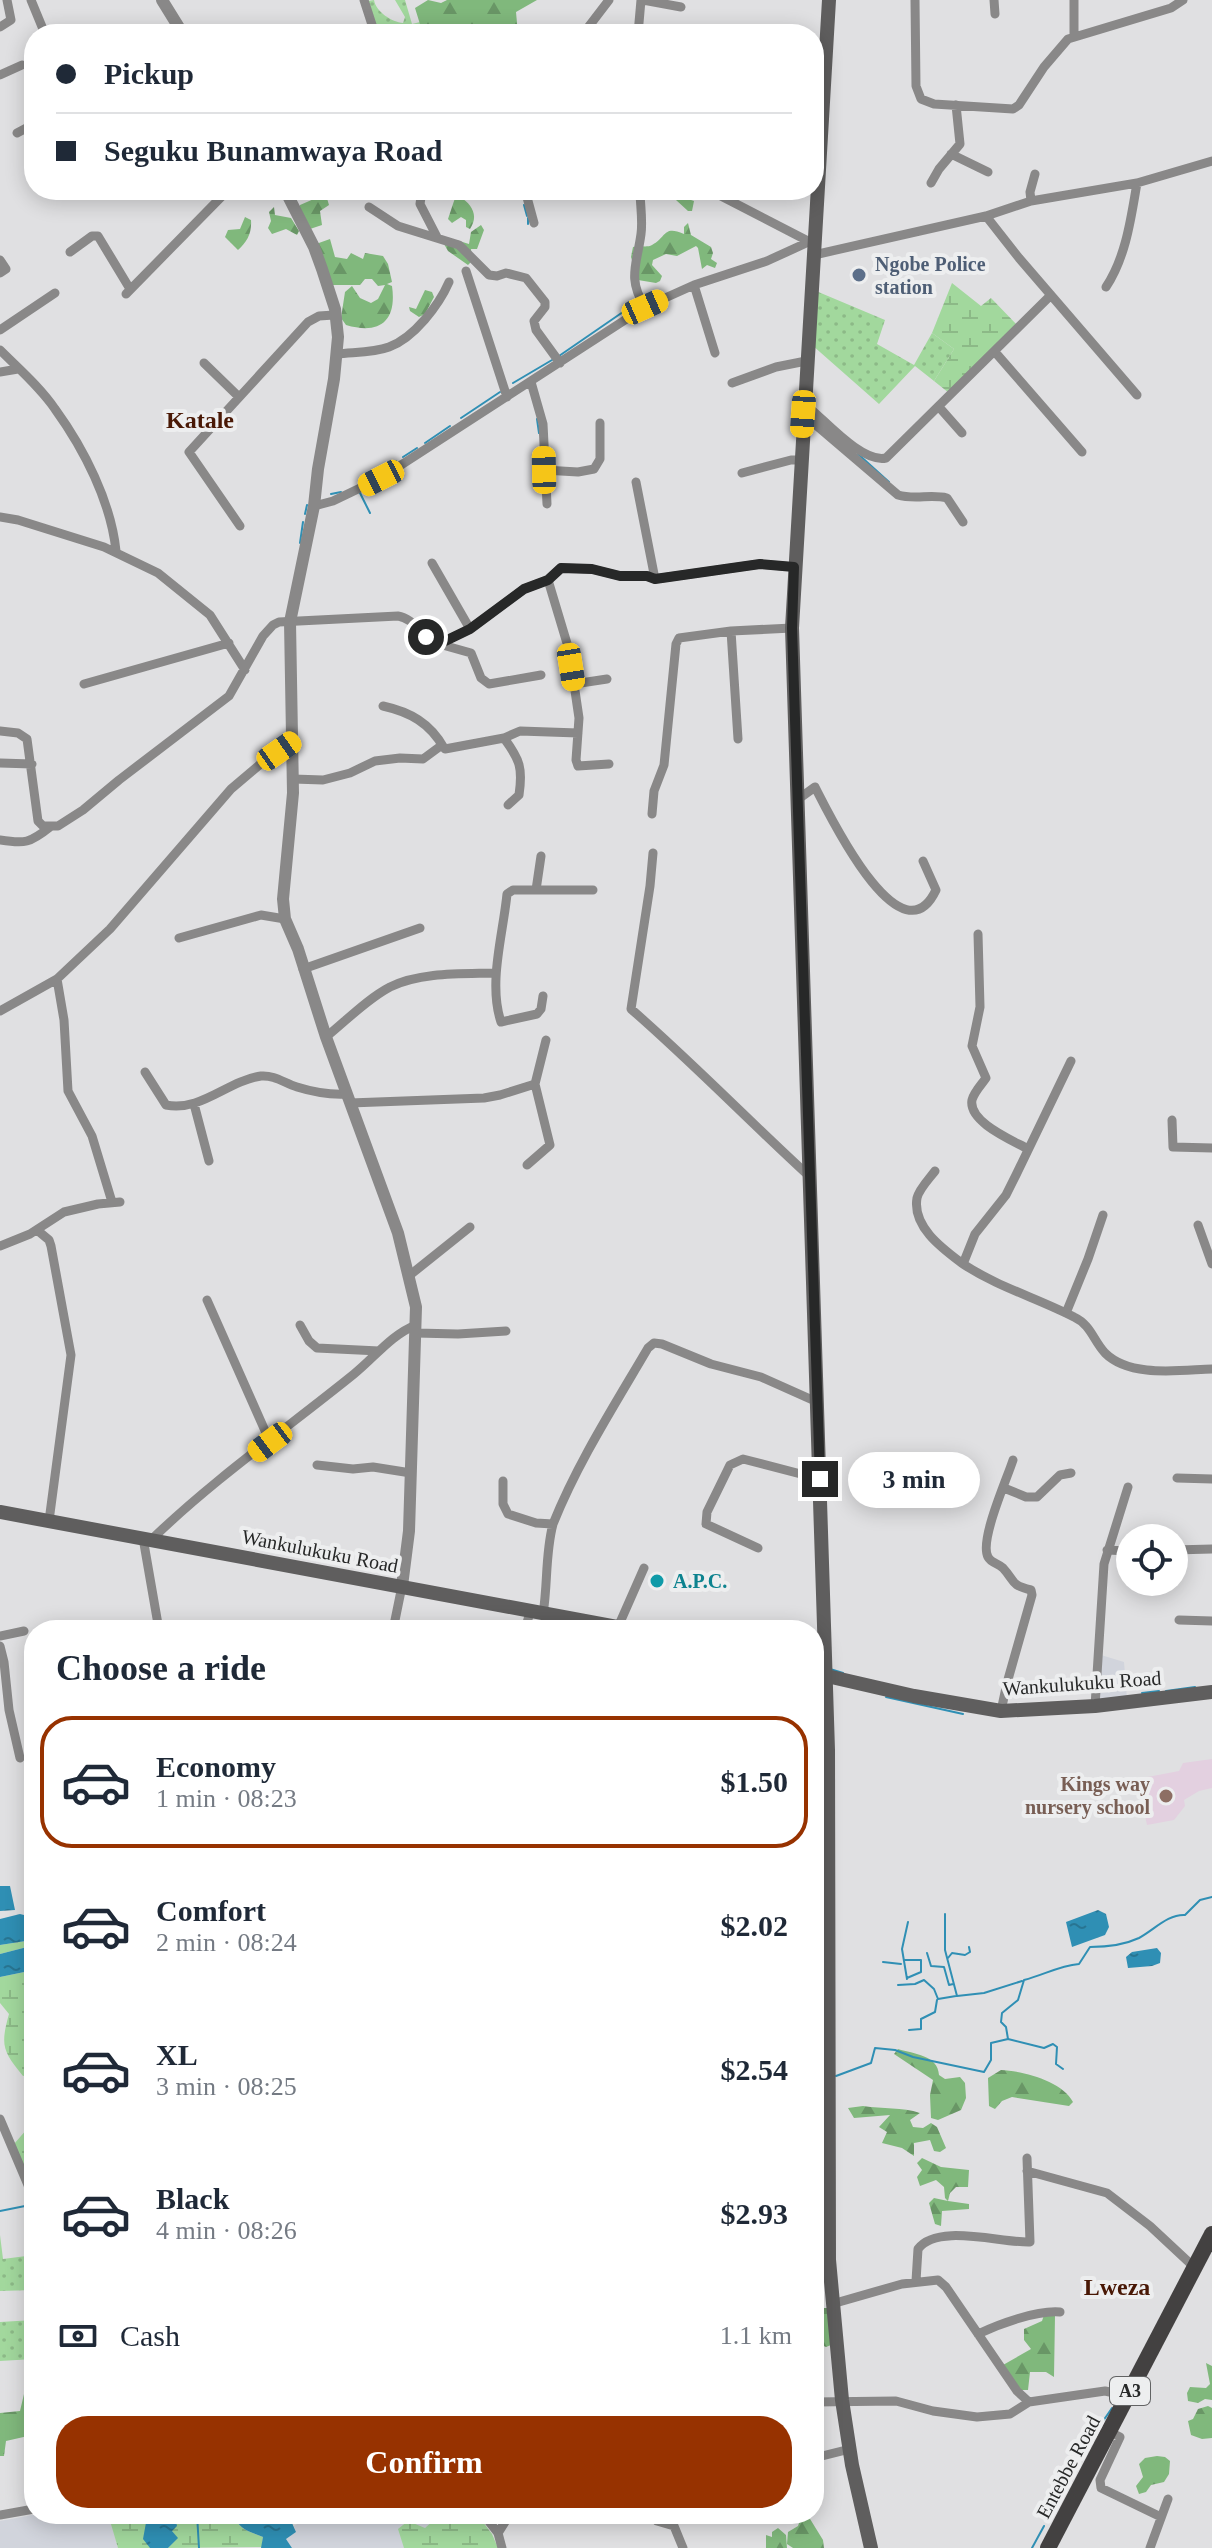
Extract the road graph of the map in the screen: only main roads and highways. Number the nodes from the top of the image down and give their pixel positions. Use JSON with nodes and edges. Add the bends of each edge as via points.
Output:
{"nodes":[{"id":1,"x":829,"y":0,"type":"edge"},
{"id":2,"x":824,"y":62,"type":"edge"},
{"id":3,"x":814,"y":200,"type":"edge"},
{"id":4,"x":0,"y":1512,"type":"edge"},
{"id":5,"x":578,"y":1620,"type":"edge"},
{"id":6,"x":820,"y":1620,"type":"edge"},
{"id":7,"x":824,"y":1675,"type":"edge"},
{"id":8,"x":1212,"y":1692,"type":"edge"},
{"id":9,"x":824,"y":2133,"type":"edge"},
{"id":10,"x":1212,"y":2234,"type":"edge"},
{"id":11,"x":871,"y":2548,"type":"edge"},
{"id":12,"x":1048,"y":2548,"type":"edge"}],
"edges":[{"from":1,"to":2,"type":"main road"},
{"from":3,"to":6,"type":"main road","via":[[808,413],[800,460],[792,628]]},
{"from":4,"to":5,"type":"main road","name":"Wankulukuku Road"},
{"from":7,"to":8,"type":"main road","name":"Wankulukuku Road","via":[[1001,1711]]},
{"from":9,"to":11,"type":"main road","via":[[842,2400]]},
{"from":10,"to":12,"type":"main road","name":"Entebbe Road","number":"A3"}]}
